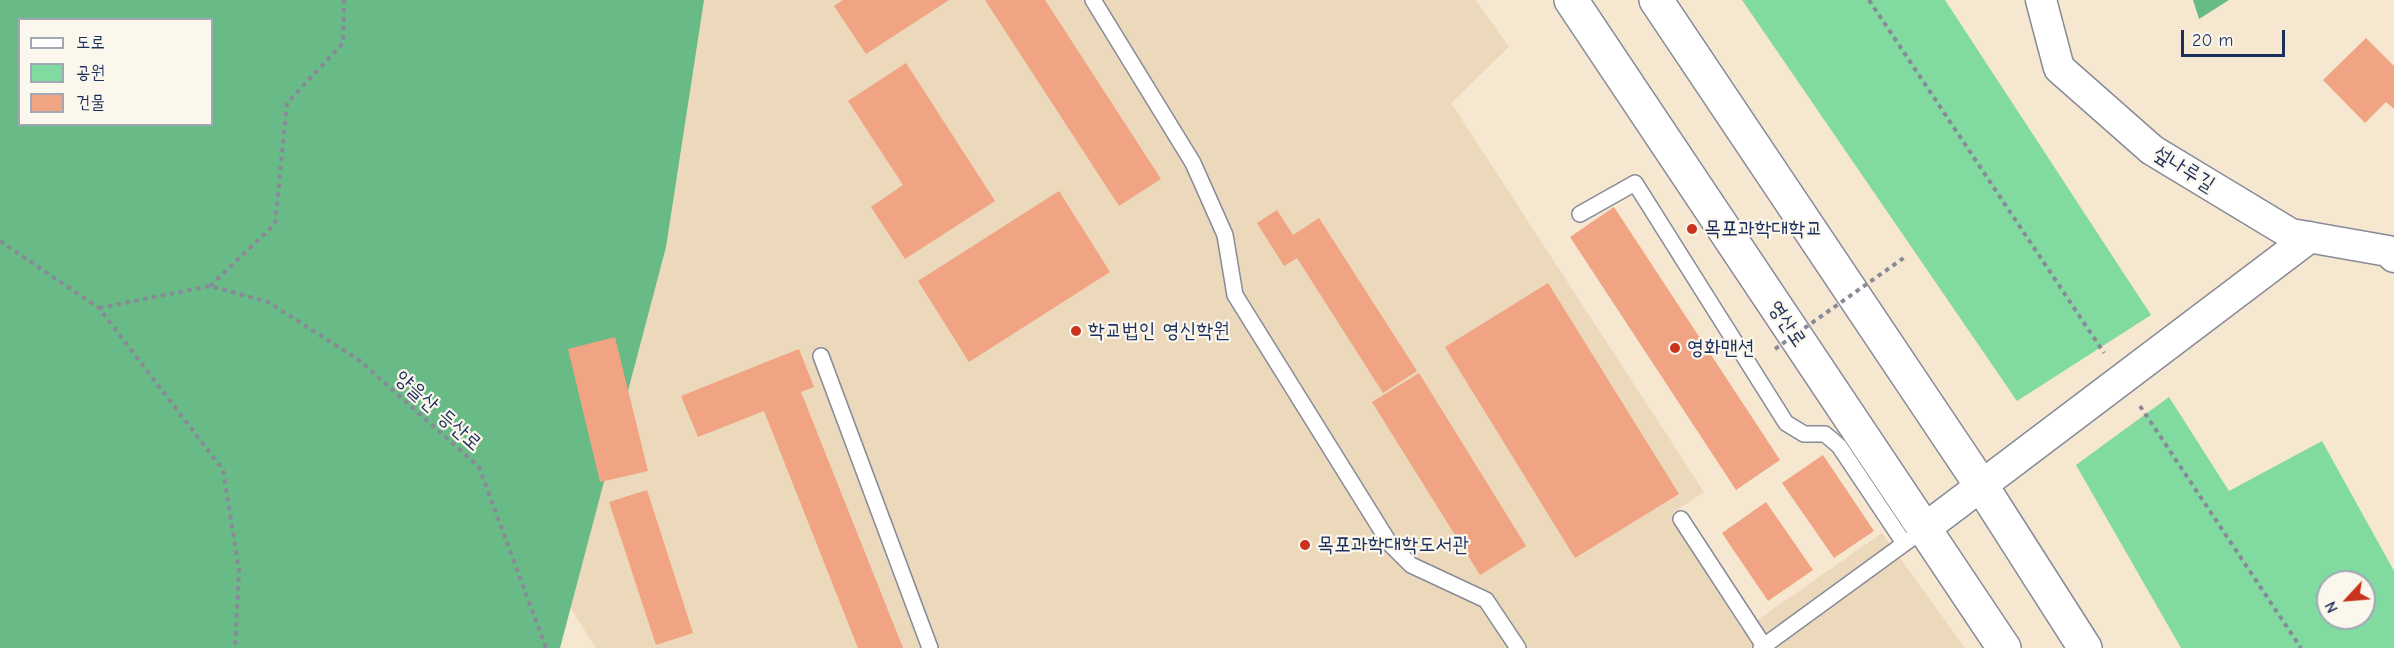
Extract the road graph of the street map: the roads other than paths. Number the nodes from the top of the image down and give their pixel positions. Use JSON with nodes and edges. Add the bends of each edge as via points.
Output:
{"nodes":[{"id":1,"x":1093,"y":0,"type":"edge"},
{"id":2,"x":1571,"y":0,"type":"edge"},
{"id":3,"x":1656,"y":0,"type":"edge"},
{"id":4,"x":2042,"y":0,"type":"edge"},
{"id":5,"x":1580,"y":214,"type":"dead end"},
{"id":6,"x":2310,"y":237,"type":"junction"},
{"id":7,"x":2394,"y":257,"type":"edge"},
{"id":8,"x":821,"y":356,"type":"dead end"},
{"id":9,"x":1982,"y":485,"type":"junction"},
{"id":10,"x":1681,"y":519,"type":"dead end"},
{"id":11,"x":1914,"y":536,"type":"junction"},
{"id":12,"x":1763,"y":647,"type":"edge"},
{"id":13,"x":930,"y":648,"type":"edge"},
{"id":14,"x":1518,"y":648,"type":"edge"},
{"id":15,"x":2004,"y":648,"type":"edge"},
{"id":16,"x":2085,"y":648,"type":"edge"}],
"edges":[{"from":1,"to":14,"type":"lane","via":[[1193,163],[1225,235],[1235,295],[1390,544],[1411,565],[1486,600]]},
{"from":2,"to":11,"type":"street","name":"영산로"},
{"from":3,"to":9,"type":"street"},
{"from":4,"to":6,"type":"street","name":"섶나루길","via":[[2059,68],[2152,150],[2291,234]]},
{"from":5,"to":11,"type":"lane","via":[[1635,183],[1786,423],[1804,435],[1825,434],[1839,446]]},
{"from":6,"to":7,"type":"street","name":"섶나루길","via":[[2388,251]]},
{"from":6,"to":9,"type":"street"},
{"from":8,"to":13,"type":"lane"},
{"from":9,"to":11,"type":"street"},
{"from":9,"to":16,"type":"street"},
{"from":10,"to":12,"type":"lane"},
{"from":11,"to":12,"type":"lane"},
{"from":11,"to":15,"type":"street","name":"영산로"}]}
